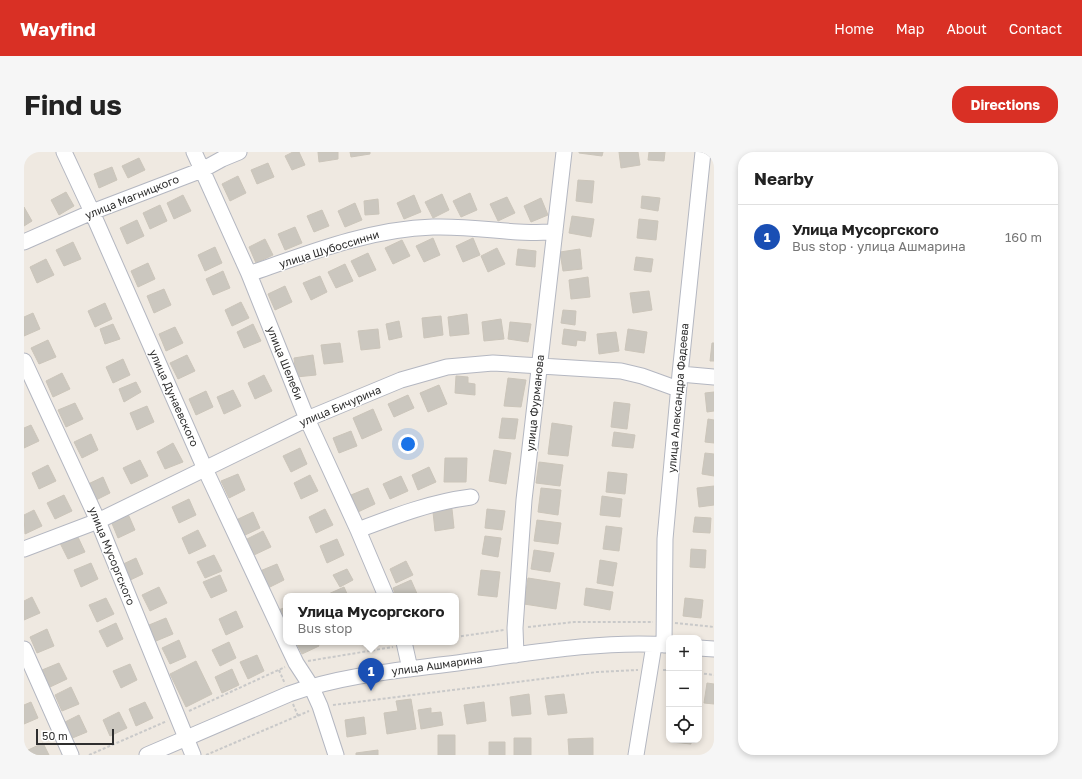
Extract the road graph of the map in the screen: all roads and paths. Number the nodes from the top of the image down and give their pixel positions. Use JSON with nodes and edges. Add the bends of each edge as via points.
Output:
{"nodes":[{"id":1,"x":64,"y":152,"type":"edge"},
{"id":2,"x":194,"y":152,"type":"edge"},
{"id":3,"x":239,"y":152,"type":"edge"},
{"id":4,"x":564,"y":152,"type":"edge"},
{"id":5,"x":703,"y":152,"type":"edge"},
{"id":6,"x":202,"y":170,"type":"junction"},
{"id":7,"x":92,"y":212,"type":"junction"},
{"id":8,"x":555,"y":232,"type":"junction"},
{"id":9,"x":24,"y":242,"type":"edge"},
{"id":10,"x":249,"y":274,"type":"junction"},
{"id":11,"x":24,"y":361,"type":"edge"},
{"id":12,"x":539,"y":366,"type":"junction"},
{"id":13,"x":714,"y":376,"type":"edge"},
{"id":14,"x":679,"y":382,"type":"junction"},
{"id":15,"x":307,"y":419,"type":"junction"},
{"id":16,"x":205,"y":469,"type":"junction"},
{"id":17,"x":471,"y":497,"type":"dead end"},
{"id":18,"x":98,"y":521,"type":"junction"},
{"id":19,"x":358,"y":530,"type":"junction"},
{"id":20,"x":24,"y":550,"type":"edge"},
{"id":21,"x":385,"y":593,"type":"edge"},
{"id":22,"x":665,"y":622,"type":"junction"},
{"id":23,"x":714,"y":627,"type":"edge"},
{"id":24,"x":515,"y":628,"type":"junction"},
{"id":25,"x":283,"y":636,"type":"edge"},
{"id":26,"x":459,"y":637,"type":"edge"},
{"id":27,"x":287,"y":645,"type":"edge"},
{"id":28,"x":399,"y":645,"type":"edge"},
{"id":29,"x":405,"y":645,"type":"edge"},
{"id":30,"x":662,"y":645,"type":"edge"},
{"id":31,"x":702,"y":648,"type":"edge"},
{"id":32,"x":24,"y":649,"type":"edge"},
{"id":33,"x":714,"y":649,"type":"edge"},
{"id":34,"x":516,"y":655,"type":"junction"},
{"id":35,"x":296,"y":663,"type":"junction"},
{"id":36,"x":410,"y":669,"type":"junction"},
{"id":37,"x":650,"y":670,"type":"junction"},
{"id":38,"x":666,"y":670,"type":"edge"},
{"id":39,"x":702,"y":673,"type":"edge"},
{"id":40,"x":714,"y":675,"type":"edge"},
{"id":41,"x":311,"y":686,"type":"junction"},
{"id":42,"x":320,"y":706,"type":"junction"},
{"id":43,"x":177,"y":716,"type":"junction"},
{"id":44,"x":186,"y":738,"type":"junction"},
{"id":45,"x":71,"y":755,"type":"edge"},
{"id":46,"x":89,"y":755,"type":"edge"},
{"id":47,"x":147,"y":755,"type":"edge"},
{"id":48,"x":193,"y":755,"type":"edge"},
{"id":49,"x":206,"y":755,"type":"edge"},
{"id":50,"x":336,"y":755,"type":"edge"},
{"id":51,"x":636,"y":755,"type":"edge"}],
"edges":[{"from":1,"to":7,"type":"street","name":"улица Дунаевского"},
{"from":2,"to":6,"type":"street","name":"улица Шелеби"},
{"from":3,"to":6,"type":"street","name":"улица Магницкого"},
{"from":4,"to":8,"type":"street","name":"улица Фурманова"},
{"from":5,"to":14,"type":"street","name":"улица Александра Фадеева"},
{"from":6,"to":7,"type":"street","name":"улица Магницкого"},
{"from":6,"to":10,"type":"street","name":"улица Шелеби"},
{"from":7,"to":9,"type":"street","name":"улица Магницкого"},
{"from":7,"to":16,"type":"street","name":"улица Дунаевского"},
{"from":8,"to":10,"type":"street","name":"улица Шубоссинни","via":[[456,227],[387,231],[343,242]]},
{"from":8,"to":12,"type":"street","name":"улица Фурманова"},
{"from":10,"to":15,"type":"street","name":"улица Шелеби"},
{"from":11,"to":18,"type":"street","name":"улица Мусоргского"},
{"from":12,"to":14,"type":"street","name":"улица Бичурина","via":[[621,372]]},
{"from":12,"to":15,"type":"street","name":"улица Бичурина","via":[[493,363],[447,367],[401,380]]},
{"from":12,"to":24,"type":"street","name":"улица Фурманова","via":[[524,500]]},
{"from":13,"to":14,"type":"street","name":"улица Бичурина"},
{"from":14,"to":22,"type":"street","name":"улица Александра Фадеева","via":[[665,539]]},
{"from":15,"to":16,"type":"street","name":"улица Бичурина"},
{"from":15,"to":19,"type":"street","name":"улица Шелеби"},
{"from":16,"to":18,"type":"street","name":"улица Бичурина"},
{"from":16,"to":25,"type":"street","name":"улица Дунаевского"},
{"from":17,"to":19,"type":"street","via":[[451,499],[405,512]]},
{"from":18,"to":20,"type":"street","name":"улица Бичурина"},
{"from":18,"to":43,"type":"street","name":"улица Мусоргского"},
{"from":19,"to":21,"type":"street","name":"улица Шелеби"},
{"from":22,"to":23,"type":"path"},
{"from":22,"to":24,"type":"path","via":[[574,622]]},
{"from":22,"to":30,"type":"street","name":"улица Александра Фадеева"},
{"from":24,"to":26,"type":"path"},
{"from":24,"to":34,"type":"street","name":"улица Фурманова"},
{"from":27,"to":35,"type":"street","name":"улица Дунаевского"},
{"from":28,"to":35,"type":"path"},
{"from":29,"to":36,"type":"street"},
{"from":30,"to":34,"type":"street","name":"улица Ашмарина","via":[[600,645]]},
{"from":30,"to":37,"type":"street","name":"улица Александра Фадеева"},
{"from":31,"to":33,"type":"street"},
{"from":32,"to":45,"type":"street"},
{"from":34,"to":36,"type":"street","name":"улица Ашмарина"},
{"from":35,"to":41,"type":"street","name":"улица Дунаевского"},
{"from":35,"to":43,"type":"path"},
{"from":36,"to":41,"type":"street","name":"улица Ашмарина"},
{"from":37,"to":38,"type":"path"},
{"from":37,"to":42,"type":"path","via":[[597,672]]},
{"from":37,"to":51,"type":"street","name":"улица Александра Фадеева"},
{"from":39,"to":40,"type":"path"},
{"from":41,"to":42,"type":"street","name":"улица Дунаевского"},
{"from":41,"to":44,"type":"street","name":"улица Ашмарина"},
{"from":42,"to":49,"type":"path"},
{"from":42,"to":50,"type":"street","name":"улица Дунаевского"},
{"from":43,"to":44,"type":"street","name":"улица Мусоргского"},
{"from":43,"to":46,"type":"path"},
{"from":44,"to":47,"type":"street","name":"улица Ашмарина"},
{"from":44,"to":48,"type":"street","name":"улица Мусоргского"}]}
